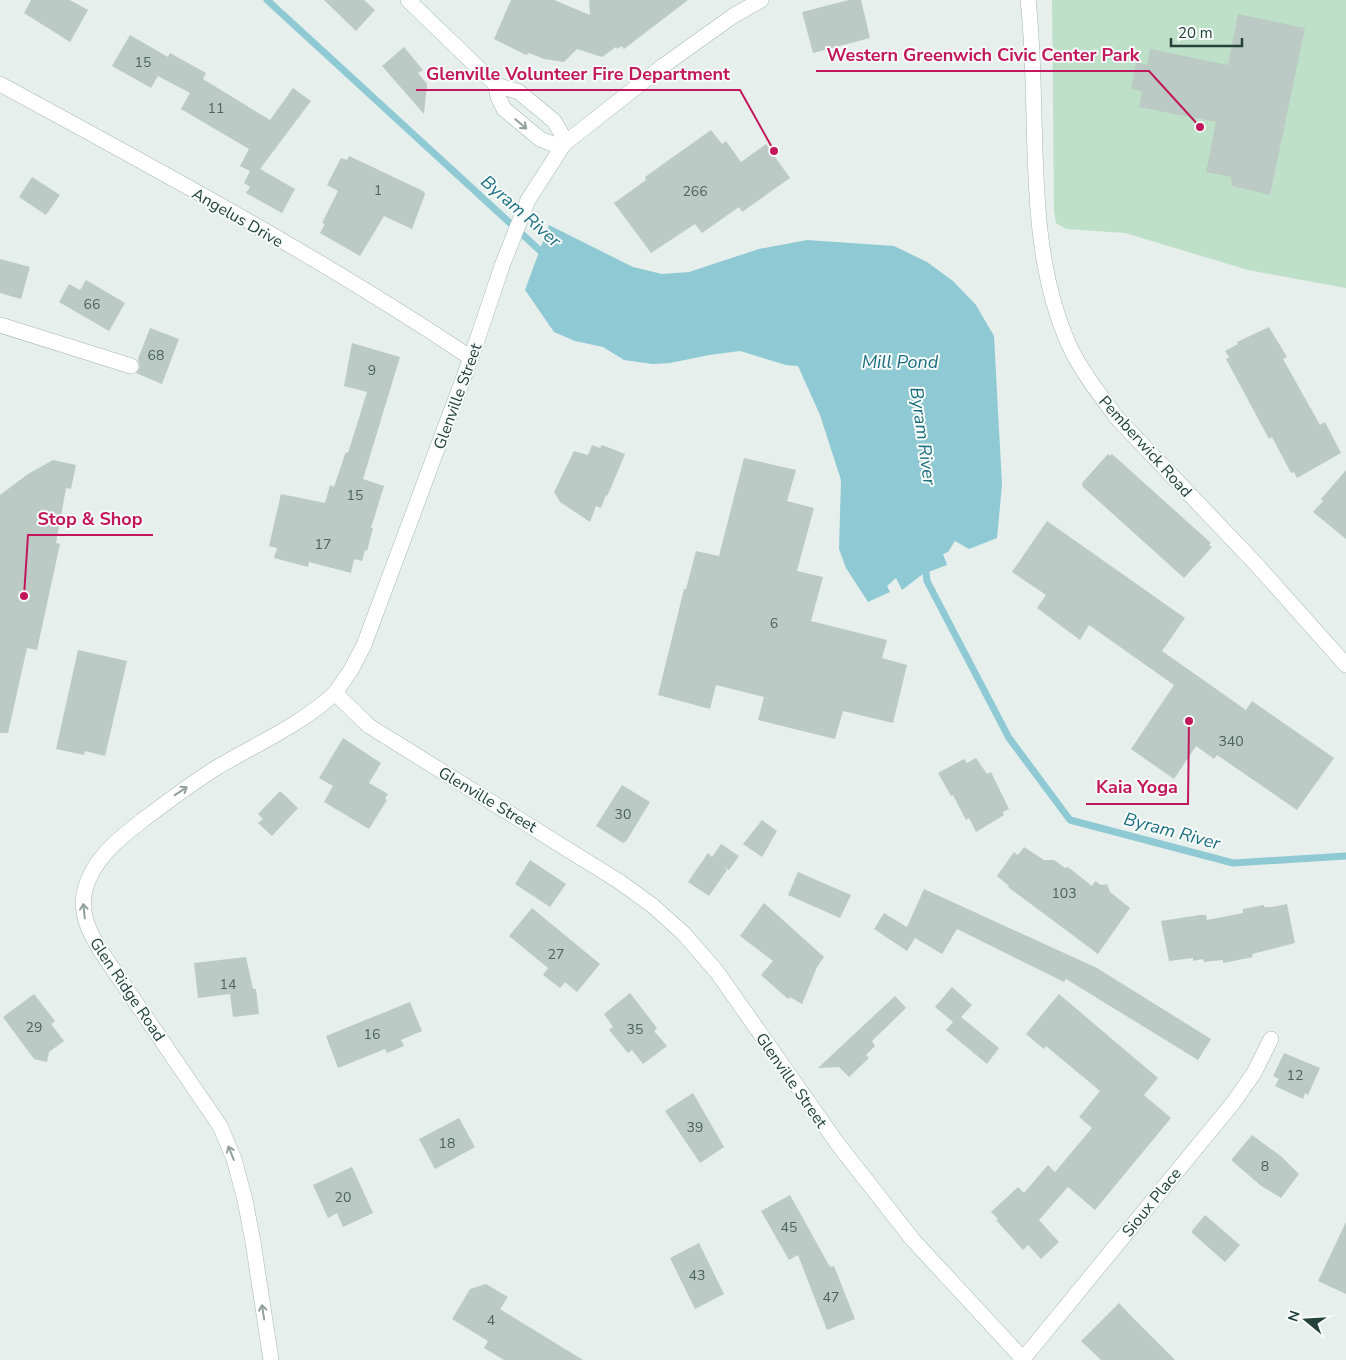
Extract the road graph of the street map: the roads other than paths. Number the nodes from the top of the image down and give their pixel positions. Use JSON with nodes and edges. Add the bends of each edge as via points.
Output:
{"nodes":[{"id":1,"x":408,"y":0,"type":"edge"},
{"id":2,"x":761,"y":0,"type":"edge"},
{"id":3,"x":1028,"y":0,"type":"edge"},
{"id":4,"x":0,"y":84,"type":"edge"},
{"id":5,"x":496,"y":85,"type":"junction"},
{"id":6,"x":564,"y":144,"type":"junction"},
{"id":7,"x":0,"y":325,"type":"edge"},
{"id":8,"x":471,"y":358,"type":"junction"},
{"id":9,"x":131,"y":366,"type":"dead end"},
{"id":10,"x":1346,"y":665,"type":"edge"},
{"id":11,"x":334,"y":693,"type":"junction"},
{"id":12,"x":1271,"y":1039,"type":"dead end"},
{"id":13,"x":1024,"y":1359,"type":"edge"},
{"id":14,"x":271,"y":1360,"type":"edge"}],
"edges":[{"from":1,"to":5,"type":"street"},
{"from":2,"to":6,"type":"street","name":"Glenville Street","via":[[663,66]]},
{"from":3,"to":10,"type":"street","name":"Pemberwick Road","via":[[1040,237],[1048,283],[1070,347],[1117,418],[1255,563]]},
{"from":4,"to":8,"type":"street","name":"Angelus Drive","via":[[401,311]]},
{"from":5,"to":6,"type":"street","via":[[519,92],[554,122]]},
{"from":5,"to":6,"type":"street","one_way":true,"via":[[504,109],[540,139]]},
{"from":6,"to":8,"type":"street","name":"Glenville Street","via":[[528,200]]},
{"from":7,"to":9,"type":"street"},
{"from":8,"to":11,"type":"street","name":"Glenville Street","via":[[364,645]]},
{"from":11,"to":13,"type":"street","name":"Glenville Street","via":[[369,726],[591,863],[653,906],[684,934],[717,972],[844,1152],[912,1240]]},
{"from":14,"to":11,"type":"street","name":"Glen Ridge Road","one_way":true,"via":[[245,1200],[230,1151],[220,1126],[86,925],[84,890],[92,868],[116,841],[169,799],[302,719]]},
{"from":12,"to":13,"type":"street","name":"Sioux Place","via":[[1254,1073],[1233,1103]]}]}
